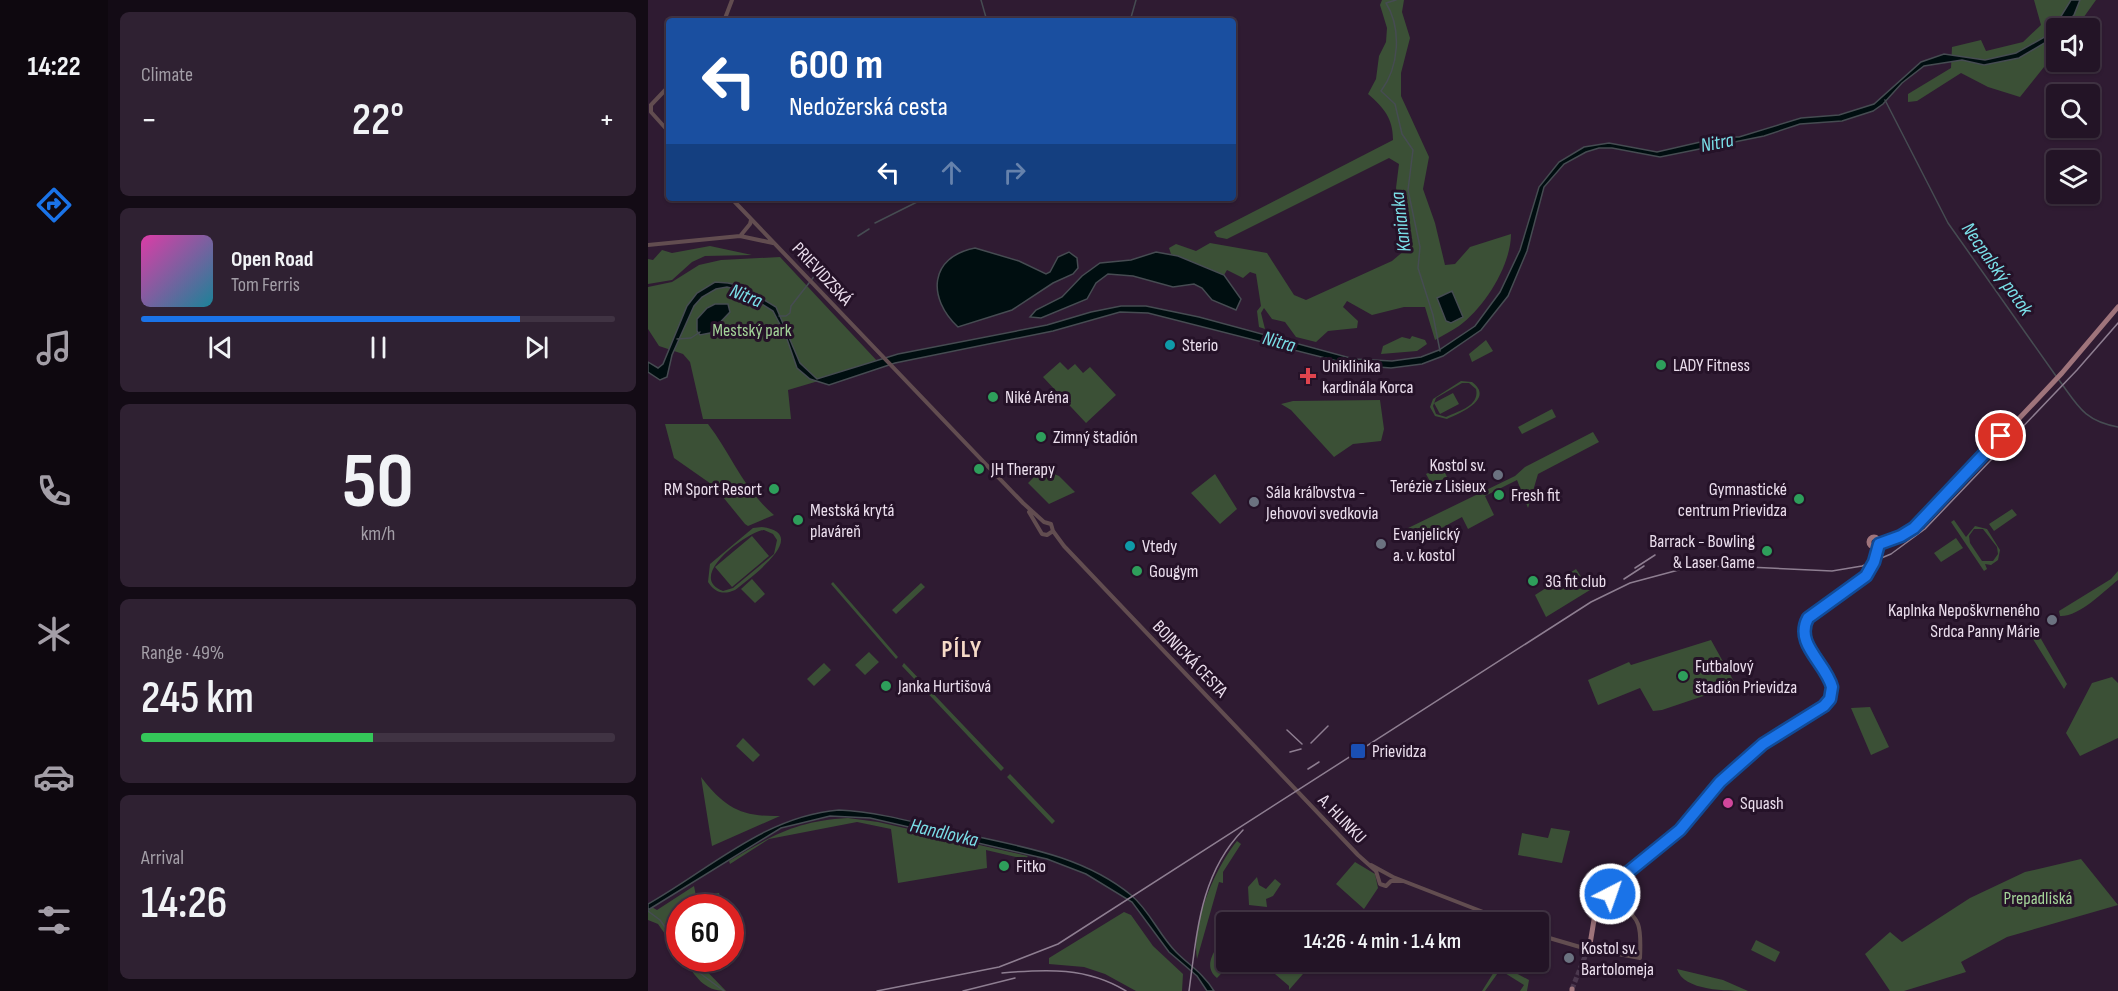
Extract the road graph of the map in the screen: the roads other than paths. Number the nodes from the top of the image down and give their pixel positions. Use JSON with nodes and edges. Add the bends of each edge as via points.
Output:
{"nodes":[{"id":1,"x":732,"y":0,"type":"edge"},
{"id":2,"x":725,"y":18,"type":"edge"},
{"id":3,"x":666,"y":90,"type":"edge"},
{"id":4,"x":650,"y":104,"type":"edge"},
{"id":5,"x":650,"y":112,"type":"edge"},
{"id":6,"x":666,"y":129,"type":"edge"},
{"id":7,"x":734,"y":201,"type":"edge"},
{"id":8,"x":751,"y":218,"type":"junction"},
{"id":9,"x":740,"y":236,"type":"junction"},
{"id":10,"x":774,"y":243,"type":"junction"},
{"id":11,"x":648,"y":245,"type":"edge"},
{"id":12,"x":2118,"y":307,"type":"edge"},
{"id":13,"x":892,"y":368,"type":"joint"},
{"id":14,"x":1023,"y":503,"type":"junction"},
{"id":15,"x":1044,"y":522,"type":"junction"},
{"id":16,"x":1040,"y":527,"type":"junction"},
{"id":17,"x":1051,"y":533,"type":"junction"},
{"id":18,"x":1296,"y":790,"type":"joint"},
{"id":19,"x":1381,"y":873,"type":"junction"},
{"id":20,"x":1391,"y":879,"type":"junction"},
{"id":21,"x":1605,"y":895,"type":"junction"},
{"id":22,"x":1619,"y":903,"type":"junction"},
{"id":23,"x":1597,"y":911,"type":"junction"},
{"id":24,"x":1478,"y":912,"type":"edge"},
{"id":25,"x":1549,"y":938,"type":"edge"},
{"id":26,"x":1590,"y":944,"type":"tunnel mouth"}],
"edges":[{"from":1,"to":2,"type":"street"},
{"from":3,"to":4,"type":"street"},
{"from":4,"to":5,"type":"street"},
{"from":5,"to":6,"type":"street"},
{"from":7,"to":8,"type":"street","name":"PRIEVIDZSKÁ"},
{"from":8,"to":9,"type":"street"},
{"from":8,"to":10,"type":"street","name":"PRIEVIDZSKÁ"},
{"from":9,"to":10,"type":"street"},
{"from":9,"to":11,"type":"street"},
{"from":10,"to":13,"type":"street","name":"PRIEVIDZSKÁ"},
{"from":12,"to":21,"type":"main road","via":[[2055,381],[1918,524],[1878,545],[1866,576],[1806,621],[1805,639],[1831,682],[1831,695],[1824,706],[1763,744],[1720,782],[1680,830]]},
{"from":13,"to":14,"type":"street","name":"BOJNICKÁ CESTA"},
{"from":14,"to":15,"type":"street","name":"BOJNICKÁ CESTA"},
{"from":14,"to":16,"type":"street","name":"BOJNICKÁ CESTA"},
{"from":15,"to":16,"type":"street"},
{"from":15,"to":17,"type":"street","name":"BOJNICKÁ CESTA","via":[[1052,524]]},
{"from":16,"to":17,"type":"street","name":"BOJNICKÁ CESTA","via":[[1042,534]]},
{"from":17,"to":18,"type":"street","name":"BOJNICKÁ CESTA"},
{"from":18,"to":19,"type":"street","name":"A. HLINKU"},
{"from":19,"to":20,"type":"street","name":"A. HLINKU"},
{"from":19,"to":20,"type":"street","name":"A. HLINKU","via":[[1381,885],[1387,885]]},
{"from":20,"to":24,"type":"street","name":"A. HLINKU"},
{"from":21,"to":22,"type":"street"},
{"from":21,"to":23,"type":"main road"},
{"from":22,"to":23,"type":"street","via":[[1607,904]]},
{"from":22,"to":25,"type":"street","via":[[1639,923],[1640,958]]},
{"from":23,"to":26,"type":"main road"}]}
